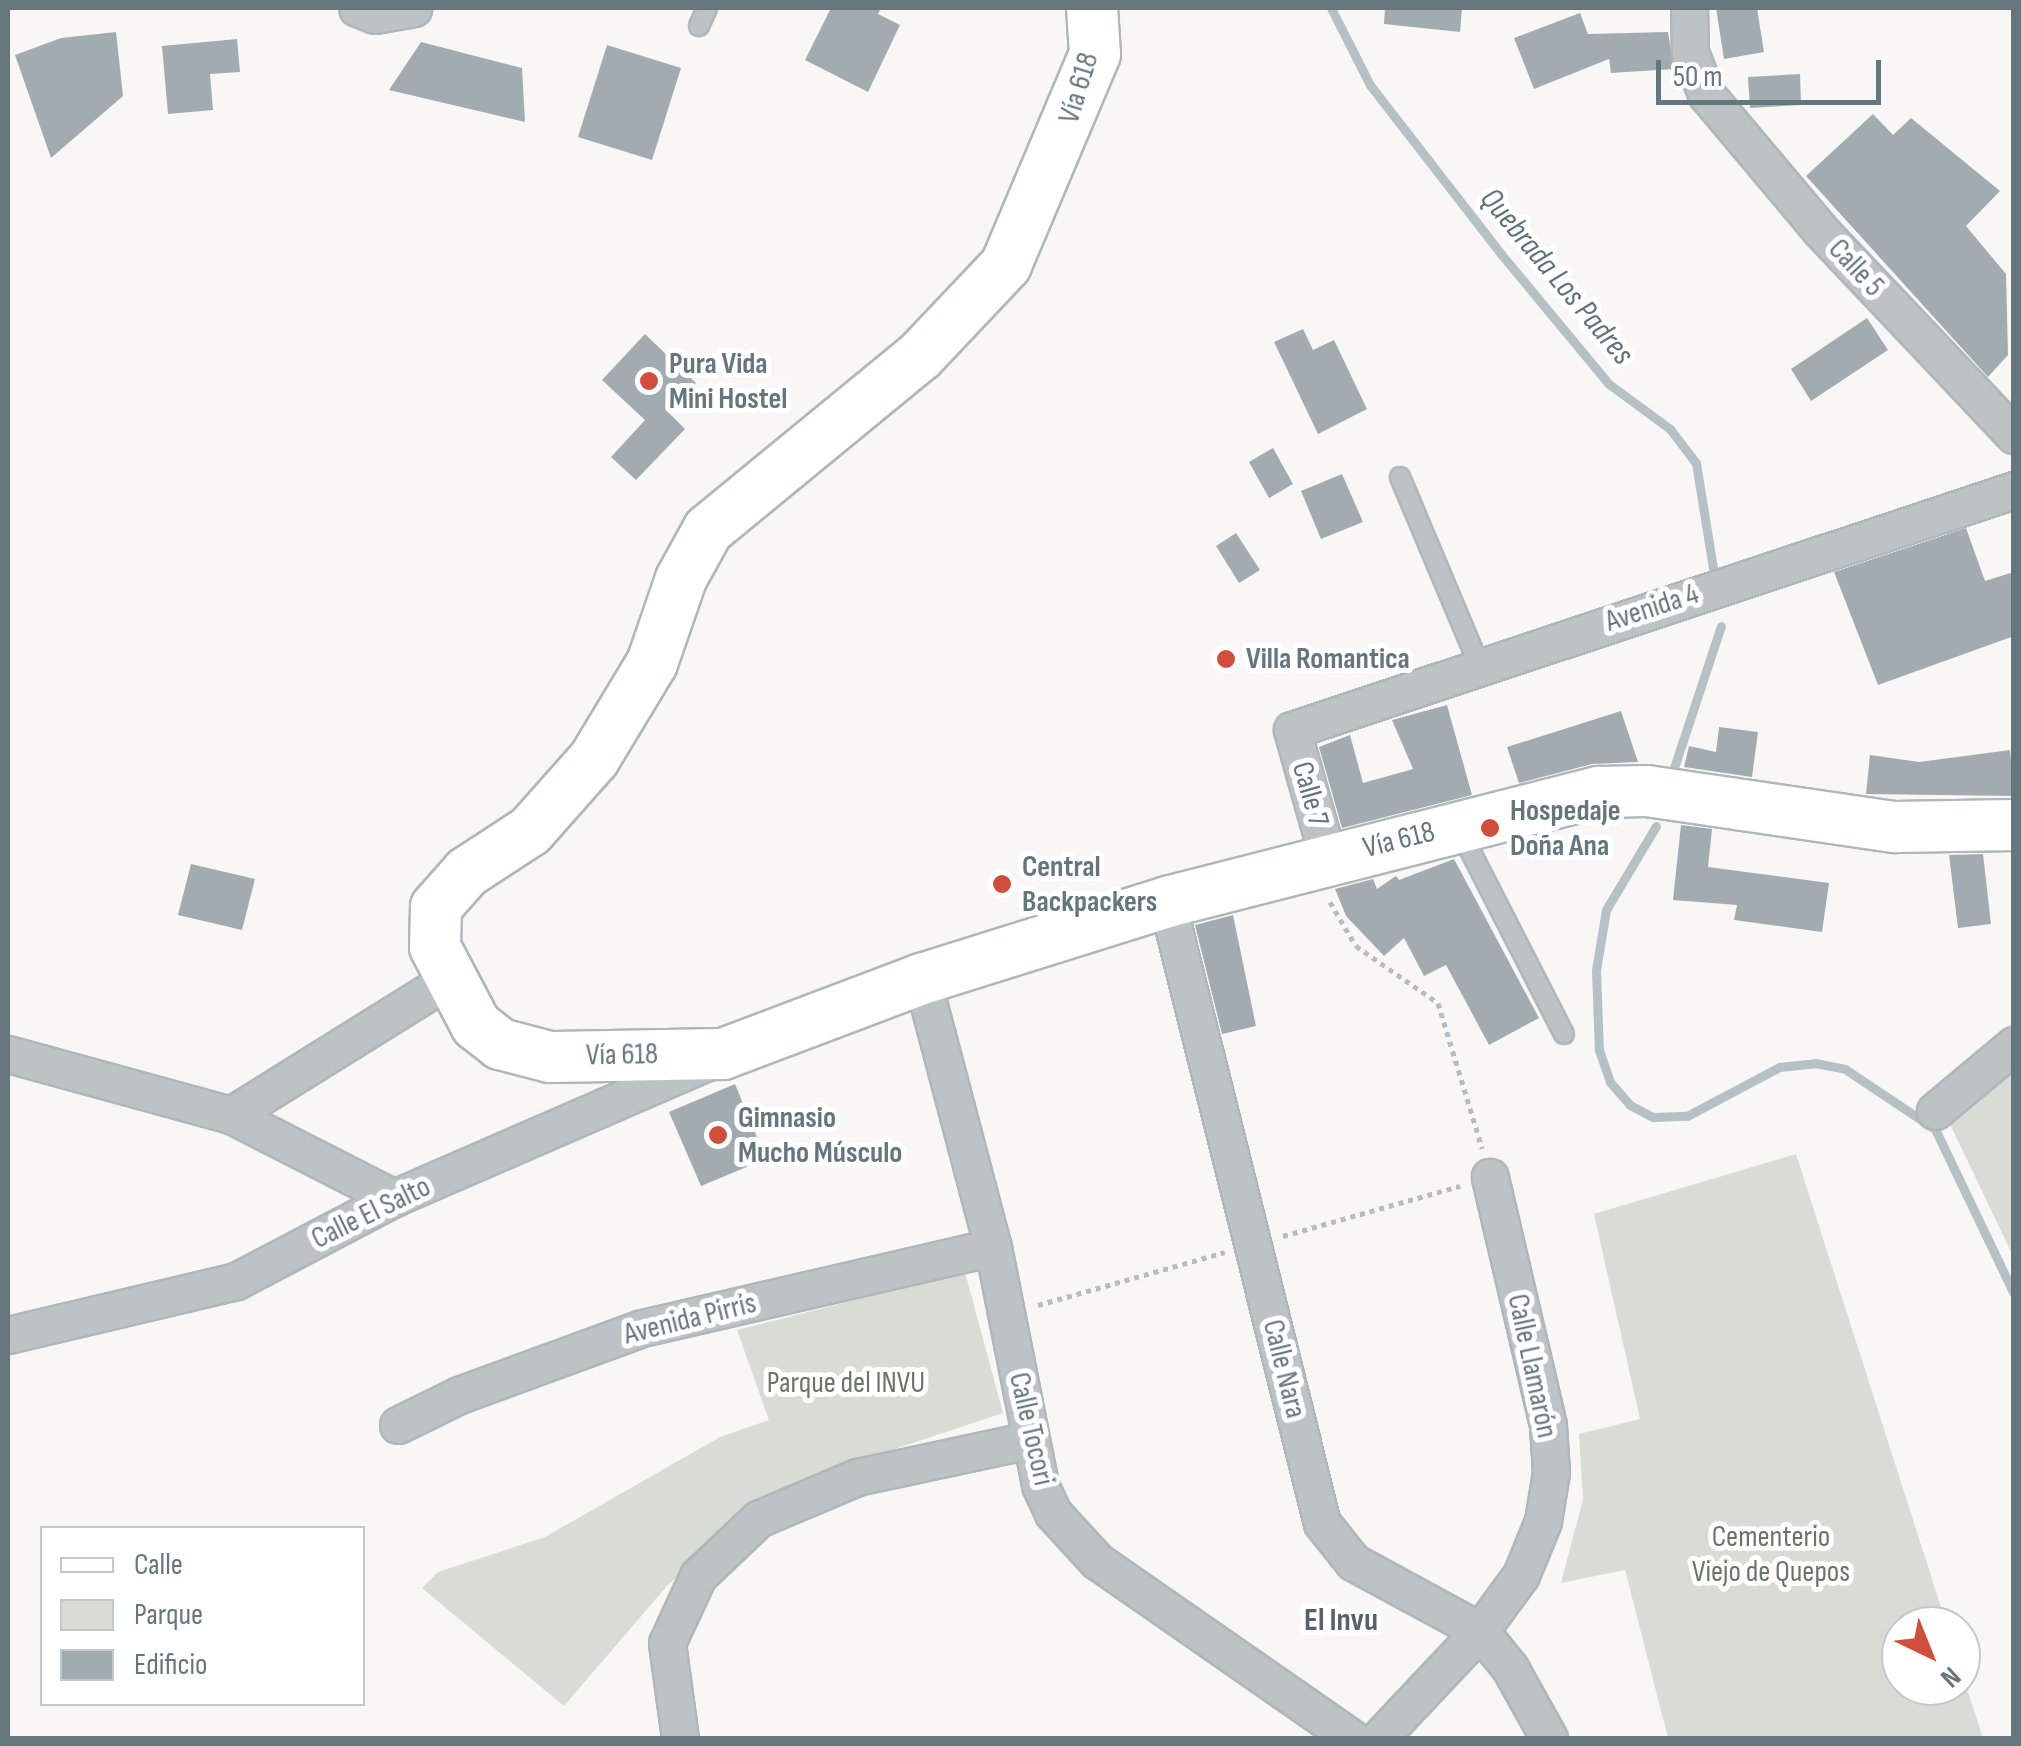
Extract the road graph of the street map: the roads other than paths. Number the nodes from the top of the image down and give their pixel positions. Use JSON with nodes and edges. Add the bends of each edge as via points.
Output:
{"nodes":[{"id":1,"x":357,"y":8,"type":"edge"},
{"id":2,"x":413,"y":8,"type":"edge"},
{"id":3,"x":707,"y":8,"type":"edge"},
{"id":4,"x":1092,"y":8,"type":"edge"},
{"id":5,"x":1689,"y":8,"type":"edge"},
{"id":6,"x":700,"y":26,"type":"dead end"},
{"id":7,"x":2014,"y":436,"type":"edge"},
{"id":8,"x":1400,"y":477,"type":"dead end"},
{"id":9,"x":2014,"y":490,"type":"edge"},
{"id":10,"x":1479,"y":664,"type":"junction"},
{"id":11,"x":1292,"y":730,"type":"joint"},
{"id":12,"x":2014,"y":825,"type":"edge"},
{"id":13,"x":1457,"y":826,"type":"junction"},
{"id":14,"x":1320,"y":861,"type":"junction"},
{"id":15,"x":1167,"y":902,"type":"junction"},
{"id":16,"x":922,"y":979,"type":"junction"},
{"id":17,"x":448,"y":980,"type":"junction"},
{"id":18,"x":1564,"y":1034,"type":"dead end"},
{"id":19,"x":2014,"y":1045,"type":"edge"},
{"id":20,"x":8,"y":1054,"type":"edge"},
{"id":21,"x":723,"y":1054,"type":"junction"},
{"id":22,"x":1936,"y":1111,"type":"dead end"},
{"id":23,"x":230,"y":1115,"type":"junction"},
{"id":24,"x":1490,"y":1178,"type":"road end"},
{"id":25,"x":394,"y":1198,"type":"junction"},
{"id":26,"x":994,"y":1247,"type":"junction"},
{"id":27,"x":8,"y":1335,"type":"edge"},
{"id":28,"x":398,"y":1424,"type":"dead end"},
{"id":29,"x":1030,"y":1440,"type":"junction"},
{"id":30,"x":1480,"y":1631,"type":"junction"},
{"id":31,"x":680,"y":1738,"type":"edge"},
{"id":32,"x":1352,"y":1738,"type":"edge"},
{"id":33,"x":1379,"y":1738,"type":"edge"},
{"id":34,"x":1548,"y":1738,"type":"edge"}],
"edges":[{"from":1,"to":2,"type":"street","via":[[375,15]]},
{"from":3,"to":6,"type":"lane"},
{"from":4,"to":17,"type":"street","name":"Vía 618","via":[[1095,54],[1006,264],[921,355],[708,530],[681,579],[652,663],[594,759],[530,831],[467,872],[436,907],[435,947]]},
{"from":5,"to":7,"type":"street","name":"Calle 5","via":[[1690,52],[1706,94],[1821,232]]},
{"from":8,"to":10,"type":"lane"},
{"from":9,"to":10,"type":"street","name":"Avenida 4"},
{"from":10,"to":11,"type":"street","name":"Avenida 4"},
{"from":11,"to":14,"type":"street","name":"Calle 7"},
{"from":12,"to":13,"type":"street","name":"Vía 618","via":[[1895,826],[1646,791],[1599,792]]},
{"from":13,"to":14,"type":"street","name":"Vía 618"},
{"from":13,"to":18,"type":"lane"},
{"from":14,"to":15,"type":"street","name":"Vía 618"},
{"from":15,"to":16,"type":"street","name":"Vía 618"},
{"from":15,"to":30,"type":"street","name":"Calle Nara","via":[[1322,1523],[1352,1562]]},
{"from":16,"to":21,"type":"street","name":"Vía 618"},
{"from":16,"to":26,"type":"street","name":"Calle Tocori"},
{"from":17,"to":21,"type":"street","name":"Vía 618","via":[[476,1026],[500,1044],[550,1057]]},
{"from":17,"to":23,"type":"street"},
{"from":19,"to":22,"type":"street"},
{"from":20,"to":23,"type":"street"},
{"from":21,"to":25,"type":"street","name":"Calle El Salto"},
{"from":23,"to":25,"type":"street"},
{"from":24,"to":30,"type":"street","name":"Calle Llamarón","via":[[1548,1425],[1551,1472],[1543,1521],[1521,1575]]},
{"from":25,"to":27,"type":"street","name":"Calle El Salto","via":[[236,1281]]},
{"from":26,"to":28,"type":"street","name":"Avenida Pirrís","via":[[642,1328],[475,1388]]},
{"from":26,"to":29,"type":"street","name":"Calle Tocori"},
{"from":29,"to":31,"type":"street","via":[[857,1476],[758,1520],[698,1576],[667,1643]]},
{"from":29,"to":32,"type":"street","name":"Calle Tocori","via":[[1053,1513],[1097,1561]]},
{"from":30,"to":33,"type":"street","name":"Calle Llamarón"},
{"from":30,"to":34,"type":"street","name":"Calle Nara","via":[[1510,1668]]}]}
